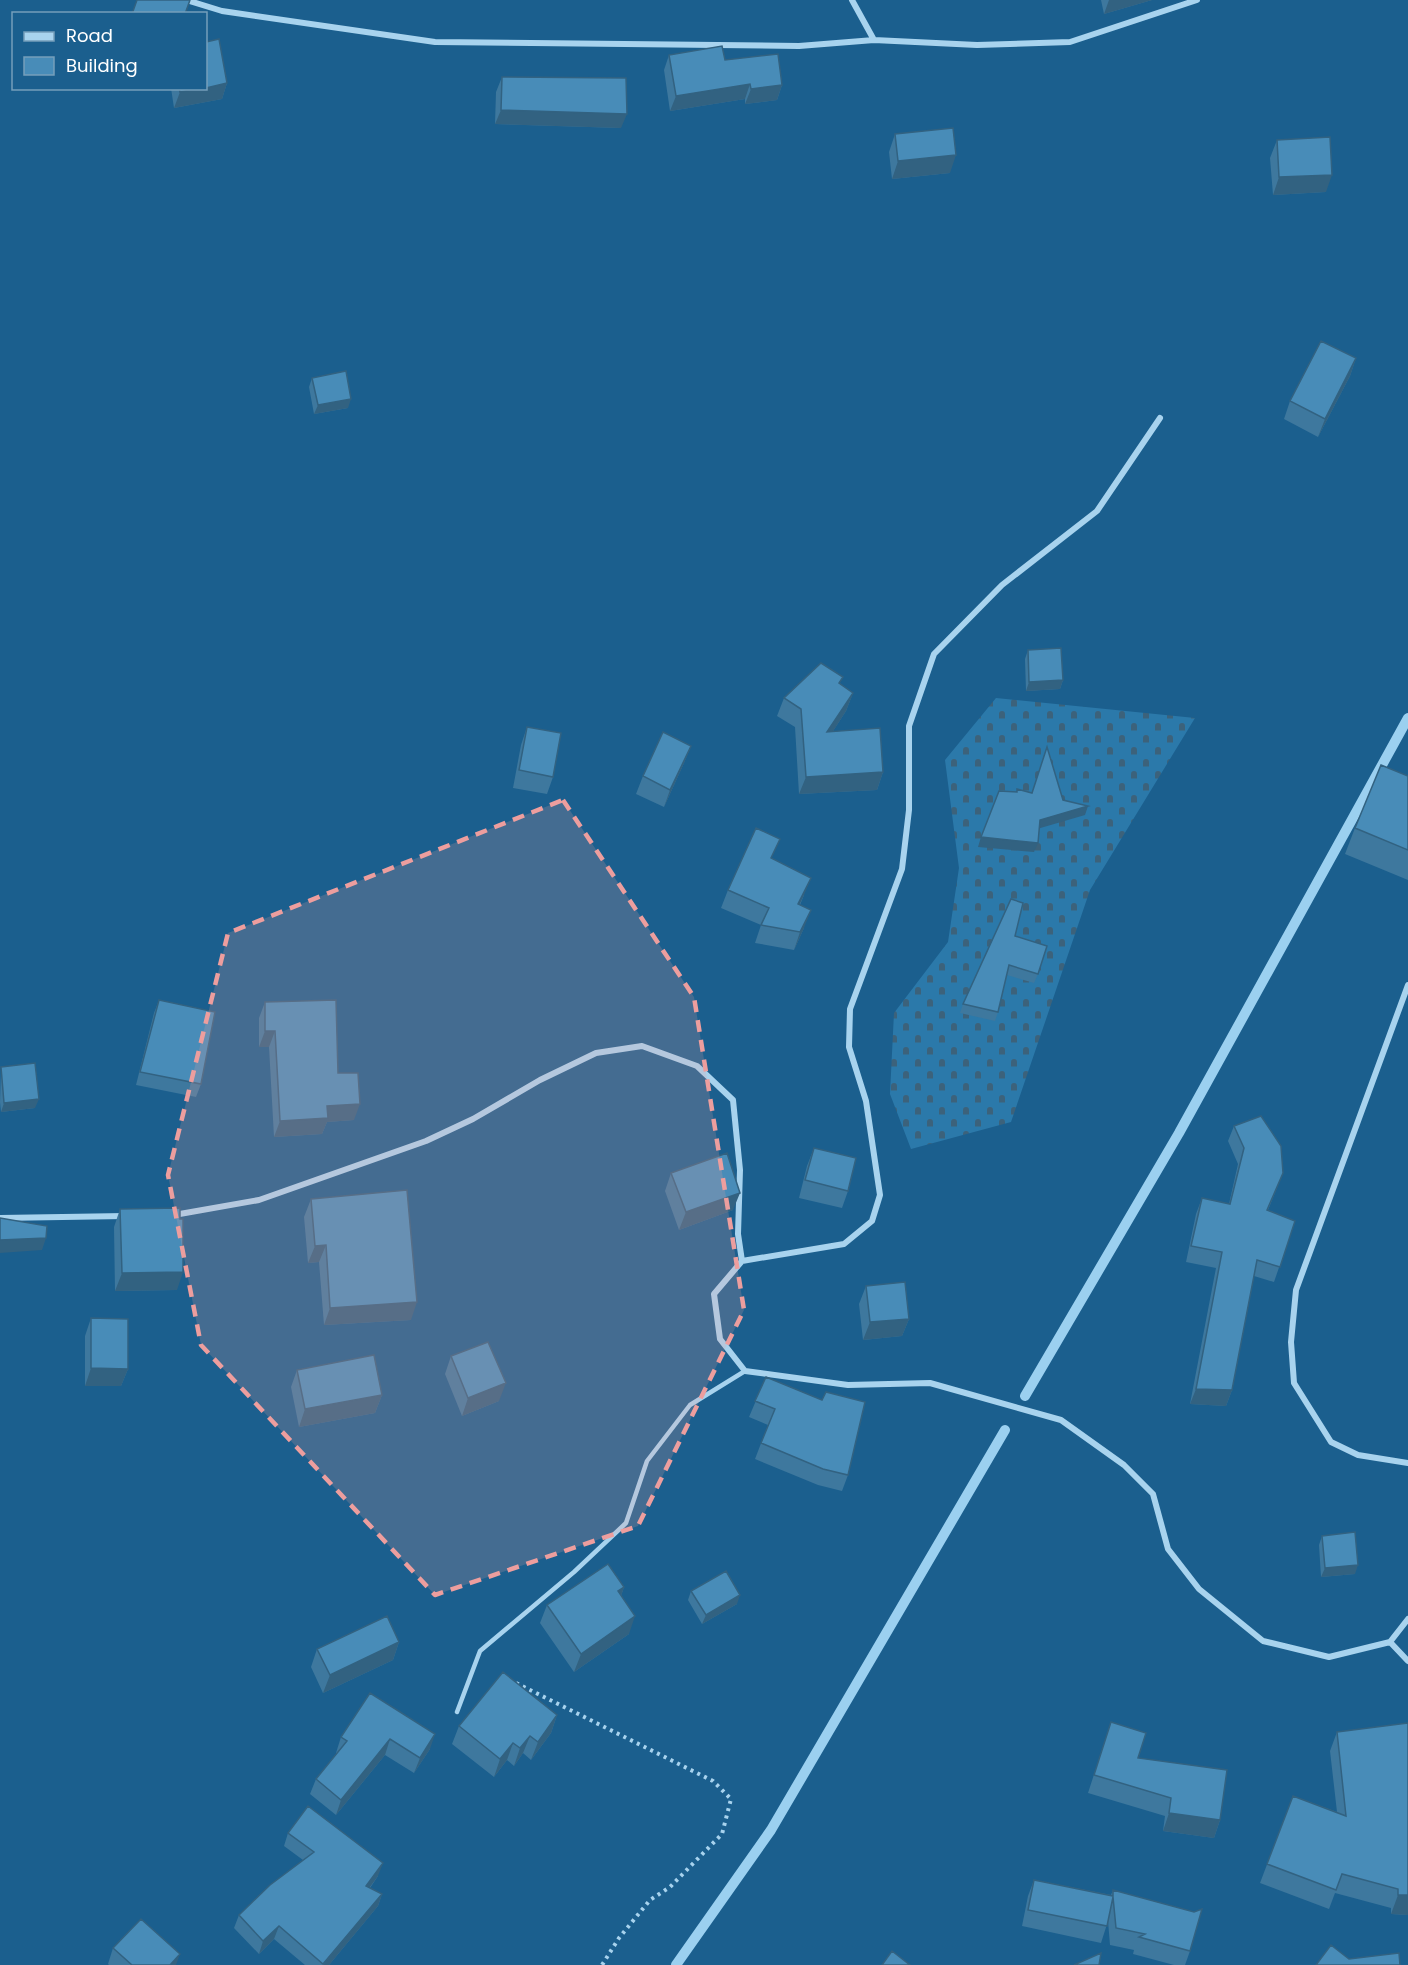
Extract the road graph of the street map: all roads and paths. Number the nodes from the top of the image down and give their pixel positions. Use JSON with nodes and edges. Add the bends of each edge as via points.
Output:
{"nodes":[{"id":1,"x":186,"y":0,"type":"edge"},
{"id":2,"x":852,"y":0,"type":"edge"},
{"id":3,"x":1197,"y":0,"type":"edge"},
{"id":4,"x":874,"y":40,"type":"junction"},
{"id":5,"x":1160,"y":418,"type":"dead end"},
{"id":6,"x":1408,"y":985,"type":"edge"},
{"id":7,"x":169,"y":1215,"type":"edge"},
{"id":8,"x":135,"y":1216,"type":"edge"},
{"id":9,"x":0,"y":1218,"type":"edge"},
{"id":10,"x":742,"y":1261,"type":"junction"},
{"id":11,"x":745,"y":1371,"type":"junction"},
{"id":12,"x":1408,"y":1463,"type":"edge"},
{"id":13,"x":1408,"y":1619,"type":"edge"},
{"id":14,"x":1390,"y":1642,"type":"junction"},
{"id":15,"x":1408,"y":1661,"type":"edge"},
{"id":16,"x":510,"y":1680,"type":"edge"},
{"id":17,"x":458,"y":1712,"type":"dead end"},
{"id":18,"x":602,"y":1965,"type":"edge"}],
"edges":[{"from":1,"to":4,"type":"street","via":[[222,11],[435,42],[800,46]]},
{"from":2,"to":4,"type":"street"},
{"from":3,"to":4,"type":"street","via":[[1070,42],[977,45]]},
{"from":5,"to":10,"type":"street","via":[[1096,511],[1002,585],[934,654],[909,726],[909,810],[902,869],[850,1009],[849,1047],[866,1101],[880,1195],[872,1221],[844,1244]]},
{"from":6,"to":12,"type":"street","via":[[1296,1290],[1291,1342],[1294,1383],[1331,1442],[1358,1455]]},
{"from":7,"to":10,"type":"street","via":[[259,1200],[426,1141],[596,1053],[642,1046],[697,1066],[733,1100],[740,1170],[738,1234]]},
{"from":8,"to":9,"type":"street"},
{"from":10,"to":11,"type":"street","via":[[714,1294],[720,1339]]},
{"from":11,"to":14,"type":"street","via":[[848,1385],[930,1383],[1060,1420],[1124,1465],[1153,1494],[1168,1548],[1199,1589],[1263,1641],[1329,1657]]},
{"from":11,"to":17,"type":"lane","via":[[690,1405],[647,1461],[626,1523],[480,1651]]},
{"from":13,"to":14,"type":"street"},
{"from":14,"to":15,"type":"street"},
{"from":16,"to":18,"type":"path","via":[[713,1781],[731,1799],[722,1834],[670,1887],[650,1900]]}]}
